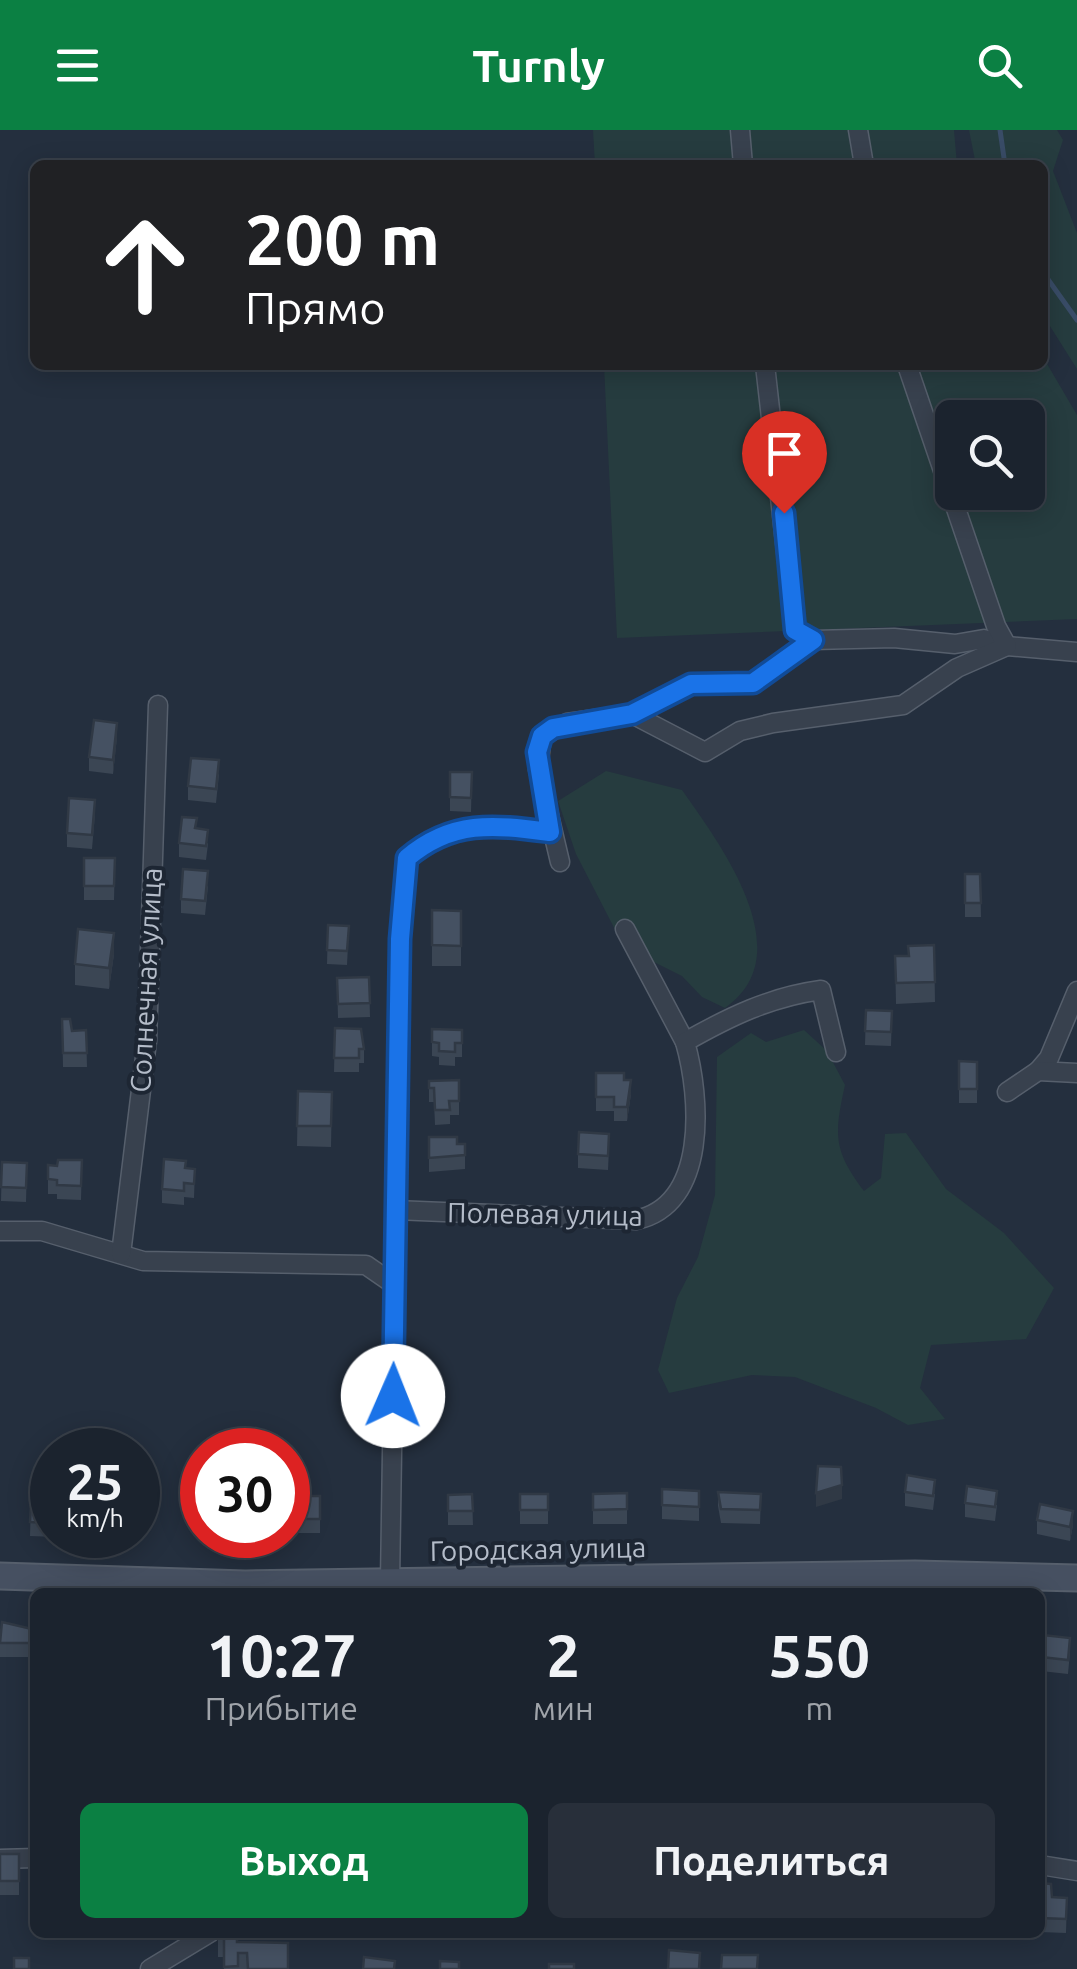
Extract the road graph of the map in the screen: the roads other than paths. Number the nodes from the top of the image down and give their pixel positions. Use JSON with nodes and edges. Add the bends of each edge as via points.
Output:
{"nodes":[{"id":1,"x":740,"y":130,"type":"edge"},
{"id":2,"x":858,"y":130,"type":"edge"},
{"id":3,"x":743,"y":160,"type":"edge"},
{"id":4,"x":863,"y":160,"type":"edge"},
{"id":5,"x":766,"y":370,"type":"edge"},
{"id":6,"x":909,"y":370,"type":"edge"},
{"id":7,"x":813,"y":640,"type":"junction"},
{"id":8,"x":1008,"y":646,"type":"junction"},
{"id":9,"x":1077,"y":652,"type":"edge"},
{"id":10,"x":158,"y":705,"type":"dead end"},
{"id":11,"x":632,"y":714,"type":"junction"},
{"id":12,"x":550,"y":832,"type":"junction"},
{"id":13,"x":560,"y":862,"type":"dead end"},
{"id":14,"x":625,"y":929,"type":"dead end"},
{"id":15,"x":1077,"y":991,"type":"edge"},
{"id":16,"x":684,"y":1042,"type":"junction"},
{"id":17,"x":836,"y":1052,"type":"dead end"},
{"id":18,"x":1038,"y":1071,"type":"junction"},
{"id":19,"x":1077,"y":1073,"type":"edge"},
{"id":20,"x":1007,"y":1092,"type":"dead end"},
{"id":21,"x":395,"y":1210,"type":"junction"},
{"id":22,"x":0,"y":1230,"type":"edge"},
{"id":23,"x":122,"y":1254,"type":"junction"},
{"id":24,"x":395,"y":1286,"type":"junction"},
{"id":25,"x":0,"y":1576,"type":"edge"},
{"id":26,"x":1077,"y":1578,"type":"edge"},
{"id":27,"x":390,"y":1581,"type":"junction"},
{"id":28,"x":330,"y":1588,"type":"edge"},
{"id":29,"x":30,"y":1858,"type":"edge"},
{"id":30,"x":0,"y":1860,"type":"edge"},
{"id":31,"x":1045,"y":1866,"type":"edge"},
{"id":32,"x":1077,"y":1870,"type":"edge"},
{"id":33,"x":204,"y":1938,"type":"edge"},
{"id":34,"x":170,"y":1966,"type":"edge"},
{"id":35,"x":150,"y":1969,"type":"edge"}],
"edges":[{"from":1,"to":3,"type":"street"},
{"from":2,"to":4,"type":"street"},
{"from":5,"to":7,"type":"street","via":[[795,630]]},
{"from":6,"to":8,"type":"street"},
{"from":7,"to":8,"type":"street","via":[[984,639]]},
{"from":7,"to":11,"type":"street","via":[[753,683],[691,684]]},
{"from":8,"to":9,"type":"street"},
{"from":8,"to":11,"type":"street","via":[[957,668],[903,705],[740,731],[704,752]]},
{"from":10,"to":23,"type":"street","name":"Солнечная улица","via":[[147,1041]]},
{"from":11,"to":12,"type":"street","via":[[567,723],[542,736],[538,770]]},
{"from":12,"to":13,"type":"street"},
{"from":12,"to":21,"type":"street","via":[[458,828],[407,858]]},
{"from":14,"to":16,"type":"street","name":"Полевая улица"},
{"from":15,"to":18,"type":"street"},
{"from":16,"to":17,"type":"street","via":[[735,1013],[821,990]]},
{"from":16,"to":21,"type":"street","name":"Полевая улица","via":[[692,1069],[692,1152],[673,1202],[654,1216]]},
{"from":18,"to":19,"type":"street"},
{"from":18,"to":20,"type":"street"},
{"from":21,"to":24,"type":"street"},
{"from":22,"to":23,"type":"street","via":[[42,1232]]},
{"from":23,"to":24,"type":"street","via":[[143,1261],[366,1265]]},
{"from":24,"to":27,"type":"street"},
{"from":25,"to":28,"type":"main road","name":"Городская улица"},
{"from":26,"to":27,"type":"main road","name":"Городская улица"},
{"from":27,"to":28,"type":"main road","name":"Городская улица"},
{"from":29,"to":30,"type":"street"},
{"from":31,"to":32,"type":"street"},
{"from":33,"to":34,"type":"street"},
{"from":34,"to":35,"type":"street"}]}
